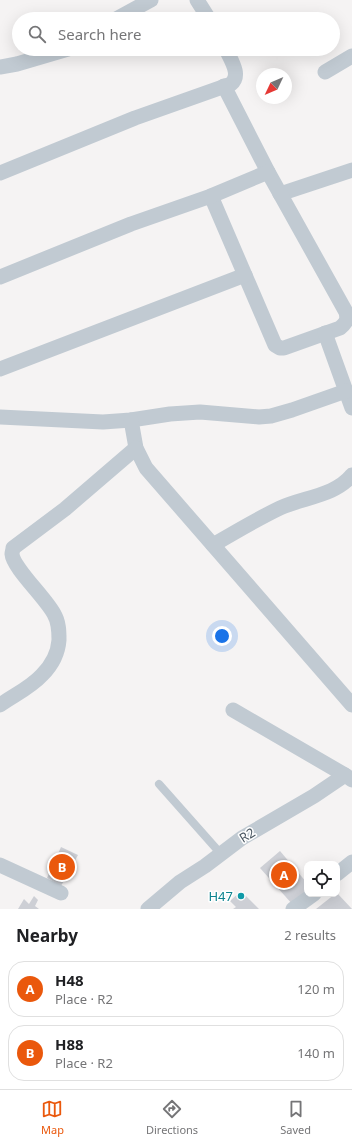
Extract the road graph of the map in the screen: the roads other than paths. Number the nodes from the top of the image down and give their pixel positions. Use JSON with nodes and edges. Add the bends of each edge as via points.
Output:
{"nodes":[{"id":1,"x":151,"y":0,"type":"edge"},
{"id":2,"x":197,"y":0,"type":"edge"},
{"id":3,"x":129,"y":12,"type":"edge"},
{"id":4,"x":204,"y":12,"type":"edge"},
{"id":5,"x":45,"y":56,"type":"edge"},
{"id":6,"x":229,"y":56,"type":"edge"},
{"id":7,"x":352,"y":56,"type":"edge"},
{"id":8,"x":0,"y":67,"type":"edge"},
{"id":9,"x":325,"y":72,"type":"dead end"},
{"id":10,"x":224,"y":86,"type":"junction"},
{"id":11,"x":352,"y":170,"type":"edge"},
{"id":12,"x":268,"y":172,"type":"junction"},
{"id":13,"x":0,"y":173,"type":"edge"},
{"id":14,"x":280,"y":194,"type":"junction"},
{"id":15,"x":212,"y":196,"type":"junction"},
{"id":16,"x":245,"y":275,"type":"junction"},
{"id":17,"x":0,"y":277,"type":"edge"},
{"id":18,"x":325,"y":333,"type":"junction"},
{"id":19,"x":0,"y":369,"type":"edge"},
{"id":20,"x":346,"y":391,"type":"junction"},
{"id":21,"x":352,"y":408,"type":"edge"},
{"id":22,"x":0,"y":417,"type":"edge"},
{"id":23,"x":131,"y":420,"type":"junction"},
{"id":24,"x":136,"y":448,"type":"junction"},
{"id":25,"x":352,"y":475,"type":"edge"},
{"id":26,"x":213,"y":545,"type":"junction"},
{"id":27,"x":7,"y":547,"type":"edge"},
{"id":28,"x":352,"y":705,"type":"edge"},
{"id":29,"x":0,"y":706,"type":"edge"},
{"id":30,"x":233,"y":710,"type":"dead end"},
{"id":31,"x":348,"y":778,"type":"edge"},
{"id":32,"x":159,"y":784,"type":"dead end"},
{"id":33,"x":221,"y":854,"type":"junction"},
{"id":34,"x":352,"y":862,"type":"edge"},
{"id":35,"x":0,"y":865,"type":"edge"},
{"id":36,"x":340,"y":872,"type":"edge"},
{"id":37,"x":61,"y":893,"type":"dead end"},
{"id":38,"x":310,"y":897,"type":"edge"},
{"id":39,"x":148,"y":909,"type":"edge"},
{"id":40,"x":293,"y":909,"type":"edge"}],
"edges":[{"from":1,"to":3,"type":"street"},
{"from":2,"to":4,"type":"street"},
{"from":5,"to":8,"type":"street"},
{"from":6,"to":10,"type":"street","via":[[236,75],[231,84]]},
{"from":7,"to":9,"type":"street"},
{"from":10,"to":12,"type":"street"},
{"from":10,"to":13,"type":"street","via":[[135,118]]},
{"from":11,"to":14,"type":"street"},
{"from":12,"to":14,"type":"street"},
{"from":12,"to":15,"type":"street"},
{"from":14,"to":18,"type":"street","via":[[346,312],[346,323]]},
{"from":15,"to":16,"type":"street"},
{"from":15,"to":17,"type":"street","via":[[131,224]]},
{"from":16,"to":18,"type":"street","via":[[272,338],[280,348]]},
{"from":16,"to":19,"type":"street"},
{"from":18,"to":20,"type":"street"},
{"from":20,"to":21,"type":"street"},
{"from":20,"to":23,"type":"street","via":[[271,416],[200,412]]},
{"from":22,"to":23,"type":"street","via":[[84,422]]},
{"from":23,"to":24,"type":"street"},
{"from":24,"to":26,"type":"street","via":[[146,468]]},
{"from":24,"to":27,"type":"street","via":[[65,509]]},
{"from":25,"to":26,"type":"street","via":[[344,484],[282,507]]},
{"from":26,"to":28,"type":"street"},
{"from":27,"to":29,"type":"street","via":[[22,573],[48,603],[55,615],[59,631],[54,660],[30,686]]},
{"from":30,"to":31,"type":"street"},
{"from":31,"to":33,"type":"street","name":"R2","via":[[242,838]]},
{"from":32,"to":33,"type":"lane"},
{"from":33,"to":39,"type":"street","name":"R2","via":[[180,882]]},
{"from":34,"to":36,"type":"street"},
{"from":35,"to":37,"type":"street"},
{"from":38,"to":40,"type":"street"}]}
